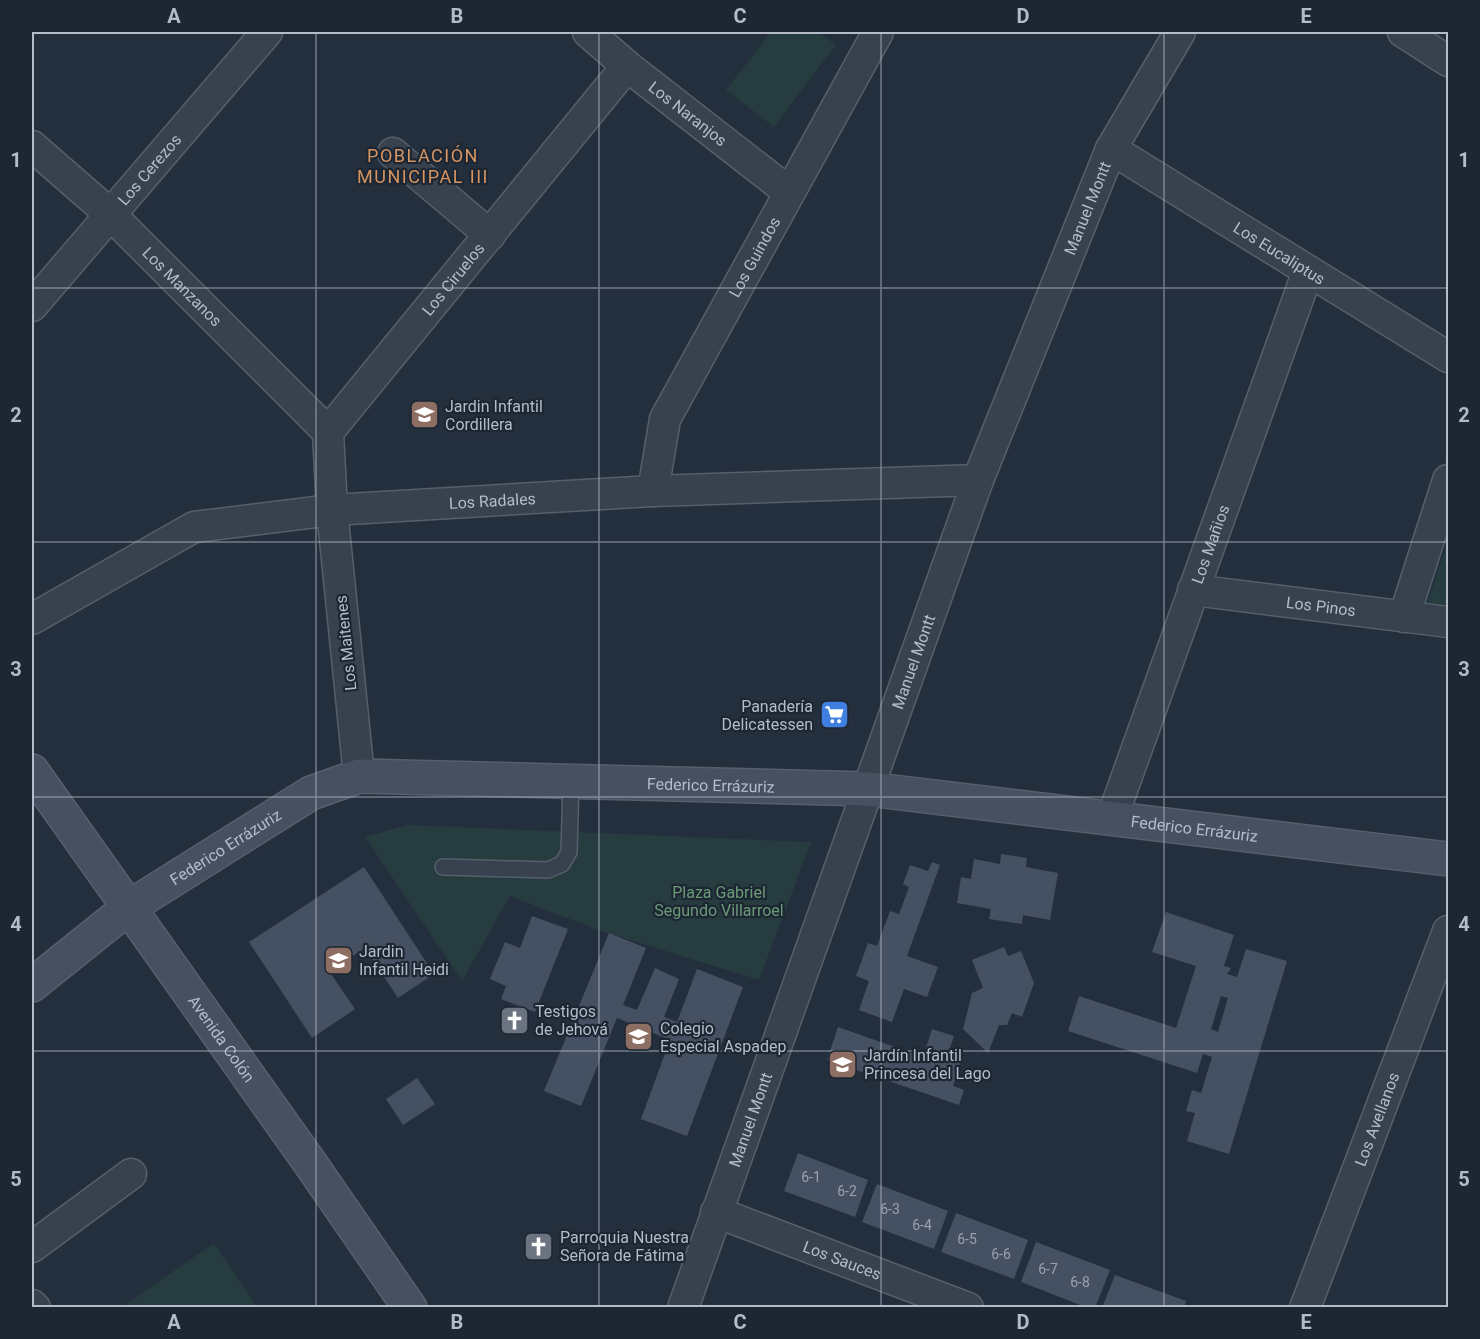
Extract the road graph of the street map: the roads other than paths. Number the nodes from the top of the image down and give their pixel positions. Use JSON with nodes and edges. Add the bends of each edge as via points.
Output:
{"nodes":[{"id":1,"x":267,"y":32,"type":"edge"},
{"id":2,"x":588,"y":32,"type":"edge"},
{"id":3,"x":878,"y":32,"type":"edge"},
{"id":4,"x":1180,"y":32,"type":"edge"},
{"id":5,"x":1403,"y":32,"type":"edge"},
{"id":6,"x":1449,"y":61,"type":"edge"},
{"id":7,"x":627,"y":66,"type":"junction"},
{"id":8,"x":32,"y":146,"type":"edge"},
{"id":9,"x":1111,"y":148,"type":"junction"},
{"id":10,"x":393,"y":153,"type":"dead end"},
{"id":11,"x":789,"y":192,"type":"junction"},
{"id":12,"x":110,"y":214,"type":"junction"},
{"id":13,"x":490,"y":235,"type":"junction"},
{"id":14,"x":1308,"y":270,"type":"junction"},
{"id":15,"x":32,"y":306,"type":"edge"},
{"id":16,"x":1449,"y":357,"type":"edge"},
{"id":17,"x":328,"y":432,"type":"junction"},
{"id":18,"x":978,"y":480,"type":"junction"},
{"id":19,"x":1449,"y":480,"type":"edge"},
{"id":20,"x":653,"y":491,"type":"junction"},
{"id":21,"x":332,"y":510,"type":"junction"},
{"id":22,"x":1193,"y":590,"type":"junction"},
{"id":23,"x":1404,"y":616,"type":"junction"},
{"id":24,"x":32,"y":619,"type":"edge"},
{"id":25,"x":1449,"y":622,"type":"edge"},
{"id":26,"x":32,"y":771,"type":"edge"},
{"id":27,"x":359,"y":776,"type":"junction"},
{"id":28,"x":571,"y":781,"type":"junction"},
{"id":29,"x":868,"y":789,"type":"junction"},
{"id":30,"x":1112,"y":818,"type":"junction"},
{"id":31,"x":1449,"y":859,"type":"edge"},
{"id":32,"x":442,"y":867,"type":"dead end"},
{"id":33,"x":128,"y":908,"type":"junction"},
{"id":34,"x":1449,"y":931,"type":"edge"},
{"id":35,"x":32,"y":985,"type":"edge"},
{"id":36,"x":131,"y":1174,"type":"dead end"},
{"id":37,"x":716,"y":1212,"type":"junction"},
{"id":38,"x":32,"y":1247,"type":"edge"},
{"id":39,"x":948,"y":1304,"type":"edge"},
{"id":40,"x":410,"y":1308,"type":"edge"},
{"id":41,"x":682,"y":1308,"type":"edge"},
{"id":42,"x":1305,"y":1308,"type":"edge"}],
"edges":[{"from":1,"to":12,"type":"street","name":"Los Cerezos"},
{"from":2,"to":7,"type":"street","name":"Los Naranjos"},
{"from":3,"to":11,"type":"street","name":"Los Guindos"},
{"from":4,"to":9,"type":"street","name":"Manuel Montt"},
{"from":5,"to":6,"type":"street"},
{"from":7,"to":11,"type":"street","name":"Los Naranjos"},
{"from":7,"to":13,"type":"street","name":"Los Ciruelos"},
{"from":8,"to":12,"type":"street","name":"Los Manzanos"},
{"from":9,"to":14,"type":"street","name":"Los Eucaliptus"},
{"from":9,"to":18,"type":"street","name":"Manuel Montt"},
{"from":10,"to":13,"type":"street"},
{"from":11,"to":20,"type":"street","name":"Los Guindos","via":[[665,419]]},
{"from":12,"to":15,"type":"street","name":"Los Cerezos"},
{"from":12,"to":17,"type":"street","name":"Los Manzanos"},
{"from":13,"to":17,"type":"street","name":"Los Ciruelos"},
{"from":14,"to":16,"type":"street","name":"Los Eucaliptus"},
{"from":14,"to":22,"type":"street","name":"Los Mañios"},
{"from":17,"to":21,"type":"street"},
{"from":18,"to":20,"type":"street","name":"Los Radales"},
{"from":18,"to":29,"type":"street","name":"Manuel Montt"},
{"from":19,"to":23,"type":"street"},
{"from":20,"to":21,"type":"street","name":"Los Radales"},
{"from":21,"to":24,"type":"street","name":"Los Radales","via":[[194,527]]},
{"from":21,"to":27,"type":"street","name":"Los Maitenes"},
{"from":22,"to":23,"type":"street","name":"Los Pinos"},
{"from":22,"to":30,"type":"street","name":"Los Mañios"},
{"from":23,"to":25,"type":"street","name":"Los Pinos"},
{"from":26,"to":33,"type":"street","name":"Avenida Colón"},
{"from":27,"to":28,"type":"street","name":"Federico Errázuriz"},
{"from":27,"to":33,"type":"street","name":"Federico Errázuriz","via":[[311,793]]},
{"from":28,"to":29,"type":"street","name":"Federico Errázuriz"},
{"from":28,"to":32,"type":"lane","via":[[569,852],[562,864],[548,870]]},
{"from":29,"to":30,"type":"street","name":"Federico Errázuriz"},
{"from":29,"to":37,"type":"street","name":"Manuel Montt"},
{"from":30,"to":31,"type":"street","name":"Federico Errázuriz"},
{"from":33,"to":35,"type":"street","name":"Federico Errázuriz"},
{"from":33,"to":40,"type":"street","name":"Avenida Colón"},
{"from":34,"to":42,"type":"street","name":"Los Avellanos"},
{"from":36,"to":38,"type":"street"},
{"from":37,"to":39,"type":"street","name":"Los Sauces"},
{"from":37,"to":41,"type":"street","name":"Manuel Montt"}]}
